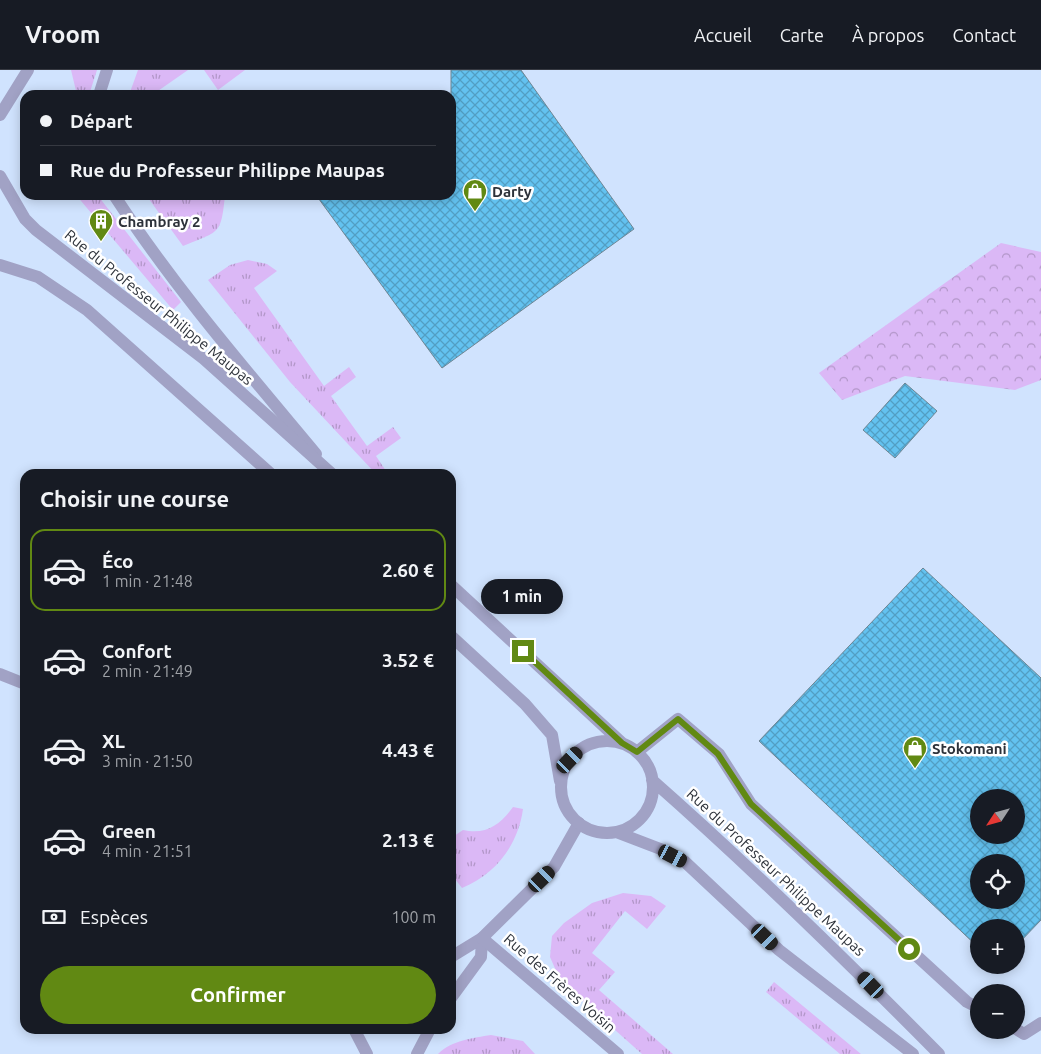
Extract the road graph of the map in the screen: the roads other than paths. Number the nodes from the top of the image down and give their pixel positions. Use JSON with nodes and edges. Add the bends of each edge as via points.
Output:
{"nodes":[{"id":1,"x":28,"y":70,"type":"edge"},
{"id":2,"x":107,"y":70,"type":"edge"},
{"id":3,"x":101,"y":90,"type":"edge"},
{"id":4,"x":0,"y":116,"type":"edge"},
{"id":5,"x":0,"y":176,"type":"edge"},
{"id":6,"x":118,"y":200,"type":"edge"},
{"id":7,"x":0,"y":265,"type":"edge"},
{"id":8,"x":265,"y":469,"type":"edge"},
{"id":9,"x":326,"y":469,"type":"edge"},
{"id":10,"x":328,"y":469,"type":"edge"},
{"id":11,"x":456,"y":590,"type":"edge"},
{"id":12,"x":456,"y":641,"type":"edge"},
{"id":13,"x":0,"y":674,"type":"edge"},
{"id":14,"x":20,"y":682,"type":"edge"},
{"id":15,"x":622,"y":743,"type":"junction"},
{"id":16,"x":637,"y":752,"type":"junction"},
{"id":17,"x":652,"y":780,"type":"junction"},
{"id":18,"x":561,"y":788,"type":"junction"},
{"id":19,"x":579,"y":823,"type":"junction"},
{"id":20,"x":616,"y":832,"type":"junction"},
{"id":21,"x":482,"y":938,"type":"junction"},
{"id":22,"x":456,"y":954,"type":"edge"},
{"id":23,"x":456,"y":991,"type":"edge"},
{"id":24,"x":970,"y":1004,"type":"edge"},
{"id":25,"x":1041,"y":1023,"type":"edge"},
{"id":26,"x":1025,"y":1033,"type":"edge"},
{"id":27,"x":357,"y":1034,"type":"edge"},
{"id":28,"x":427,"y":1034,"type":"edge"},
{"id":29,"x":367,"y":1054,"type":"edge"},
{"id":30,"x":417,"y":1054,"type":"edge"},
{"id":31,"x":618,"y":1054,"type":"edge"},
{"id":32,"x":913,"y":1054,"type":"edge"},
{"id":33,"x":939,"y":1054,"type":"edge"}],
"edges":[{"from":1,"to":4,"type":"street"},
{"from":2,"to":3,"type":"street"},
{"from":5,"to":9,"type":"street","name":"Rue du Professeur Philippe Maupas","via":[[20,212],[36,230],[204,359]]},
{"from":6,"to":10,"type":"street","name":"Rue du Professeur Philippe Maupas","via":[[213,331]]},
{"from":7,"to":8,"type":"street","via":[[38,277],[88,310]]},
{"from":11,"to":15,"type":"street"},
{"from":12,"to":18,"type":"street","via":[[525,704],[552,735]]},
{"from":13,"to":14,"type":"street"},
{"from":15,"to":16,"type":"street"},
{"from":15,"to":18,"type":"street","via":[[593,743],[580,750],[563,773]]},
{"from":16,"to":17,"type":"street","via":[[650,770]]},
{"from":16,"to":24,"type":"street","via":[[678,719],[718,754],[751,804]]},
{"from":17,"to":20,"type":"street","via":[[652,794],[644,813],[628,827]]},
{"from":17,"to":33,"type":"street","name":"Rue du Professeur Philippe Maupas","via":[[830,944]]},
{"from":18,"to":19,"type":"street","via":[[569,813]]},
{"from":19,"to":20,"type":"street","via":[[590,829]]},
{"from":19,"to":21,"type":"street","name":"Rue des Frères Voisin","via":[[554,867]]},
{"from":20,"to":32,"type":"street","via":[[684,861],[779,950]]},
{"from":21,"to":22,"type":"street"},
{"from":21,"to":23,"type":"street","via":[[481,957]]},
{"from":21,"to":31,"type":"street","name":"Rue des Frères Voisin"},
{"from":25,"to":26,"type":"street"},
{"from":27,"to":29,"type":"street"},
{"from":28,"to":30,"type":"street"}]}
